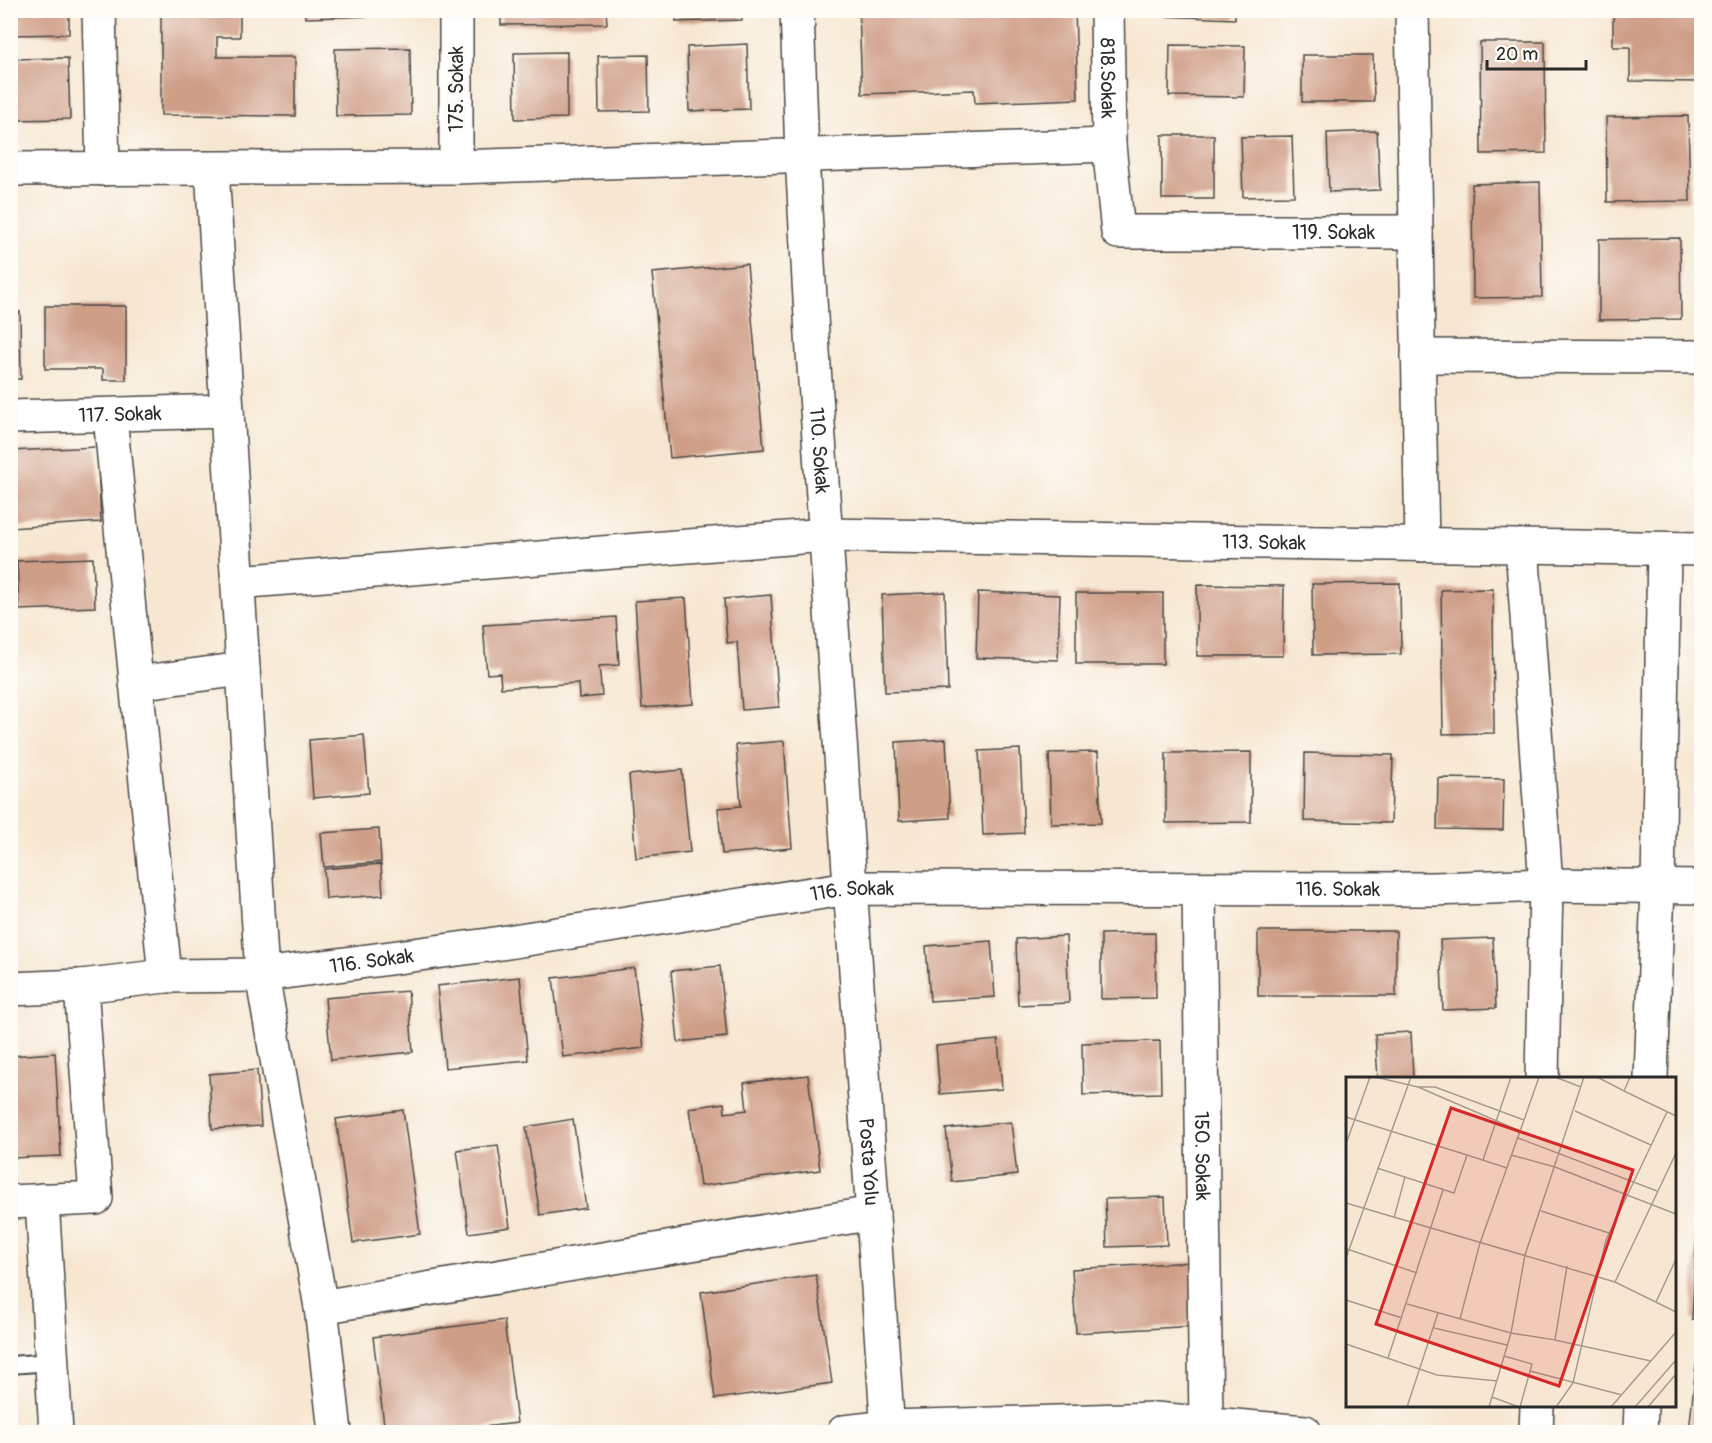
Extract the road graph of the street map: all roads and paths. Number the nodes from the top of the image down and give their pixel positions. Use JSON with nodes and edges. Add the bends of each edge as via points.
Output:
{"nodes":[{"id":1,"x":99,"y":10,"type":"edge"},
{"id":2,"x":456,"y":10,"type":"edge"},
{"id":3,"x":797,"y":10,"type":"edge"},
{"id":4,"x":1107,"y":10,"type":"edge"},
{"id":5,"x":1413,"y":10,"type":"edge"},
{"id":6,"x":1109,"y":145,"type":"junction"},
{"id":7,"x":802,"y":156,"type":"junction"},
{"id":8,"x":456,"y":167,"type":"junction"},
{"id":9,"x":10,"y":169,"type":"edge"},
{"id":10,"x":103,"y":169,"type":"junction"},
{"id":11,"x":212,"y":169,"type":"junction"},
{"id":12,"x":1416,"y":232,"type":"junction"},
{"id":13,"x":1419,"y":356,"type":"junction"},
{"id":14,"x":1701,"y":357,"type":"edge"},
{"id":15,"x":227,"y":411,"type":"junction"},
{"id":16,"x":110,"y":416,"type":"junction"},
{"id":17,"x":10,"y":417,"type":"edge"},
{"id":18,"x":825,"y":535,"type":"junction"},
{"id":19,"x":1422,"y":545,"type":"junction"},
{"id":20,"x":1522,"y":546,"type":"junction"},
{"id":21,"x":1664,"y":549,"type":"junction"},
{"id":22,"x":1701,"y":549,"type":"edge"},
{"id":23,"x":238,"y":582,"type":"junction"},
{"id":24,"x":243,"y":669,"type":"junction"},
{"id":25,"x":136,"y":683,"type":"junction"},
{"id":26,"x":1546,"y":885,"type":"junction"},
{"id":27,"x":1658,"y":887,"type":"junction"},
{"id":28,"x":1701,"y":887,"type":"edge"},
{"id":29,"x":849,"y":888,"type":"junction"},
{"id":30,"x":1199,"y":889,"type":"junction"},
{"id":31,"x":262,"y":975,"type":"junction"},
{"id":32,"x":165,"y":976,"type":"junction"},
{"id":33,"x":81,"y":986,"type":"junction"},
{"id":34,"x":10,"y":989,"type":"edge"},
{"id":35,"x":1542,"y":1077,"type":"edge"},
{"id":36,"x":1652,"y":1077,"type":"edge"},
{"id":37,"x":26,"y":1201,"type":"edge"},
{"id":38,"x":873,"y":1213,"type":"junction"},
{"id":39,"x":321,"y":1307,"type":"junction"},
{"id":40,"x":51,"y":1362,"type":"junction"},
{"id":41,"x":10,"y":1365,"type":"edge"},
{"id":42,"x":1537,"y":1407,"type":"edge"},
{"id":43,"x":1641,"y":1407,"type":"edge"},
{"id":44,"x":1206,"y":1424,"type":"junction"},
{"id":45,"x":888,"y":1430,"type":"edge"},
{"id":46,"x":56,"y":1432,"type":"edge"},
{"id":47,"x":335,"y":1432,"type":"edge"},
{"id":48,"x":844,"y":1432,"type":"edge"},
{"id":49,"x":1305,"y":1432,"type":"edge"},
{"id":50,"x":1536,"y":1432,"type":"edge"},
{"id":51,"x":1640,"y":1432,"type":"edge"}],
"edges":[{"from":1,"to":10,"type":"street"},
{"from":2,"to":8,"type":"street","name":"175. Sokak"},
{"from":3,"to":7,"type":"street","name":"110. Sokak"},
{"from":4,"to":6,"type":"street","name":"818.Sokak"},
{"from":5,"to":12,"type":"street"},
{"from":6,"to":7,"type":"street"},
{"from":6,"to":12,"type":"street","name":"119. Sokak","via":[[1118,232]]},
{"from":7,"to":8,"type":"street"},
{"from":7,"to":18,"type":"street","name":"110. Sokak"},
{"from":8,"to":11,"type":"street"},
{"from":9,"to":10,"type":"street"},
{"from":10,"to":11,"type":"street"},
{"from":11,"to":15,"type":"street"},
{"from":12,"to":13,"type":"street"},
{"from":13,"to":14,"type":"street"},
{"from":13,"to":19,"type":"street"},
{"from":15,"to":16,"type":"street","name":"117. Sokak"},
{"from":15,"to":23,"type":"street"},
{"from":16,"to":17,"type":"street","name":"117. Sokak"},
{"from":16,"to":25,"type":"street"},
{"from":18,"to":19,"type":"street","name":"113. Sokak"},
{"from":18,"to":23,"type":"street","name":"113. Sokak"},
{"from":18,"to":29,"type":"street","name":"110. Sokak"},
{"from":19,"to":20,"type":"street","name":"113. Sokak"},
{"from":20,"to":21,"type":"street","name":"113. Sokak"},
{"from":20,"to":26,"type":"street"},
{"from":21,"to":22,"type":"street","name":"113. Sokak"},
{"from":21,"to":27,"type":"street"},
{"from":23,"to":24,"type":"street"},
{"from":24,"to":25,"type":"street"},
{"from":24,"to":31,"type":"street"},
{"from":25,"to":32,"type":"street"},
{"from":26,"to":27,"type":"street","name":"116. Sokak"},
{"from":26,"to":30,"type":"street","name":"116. Sokak"},
{"from":26,"to":35,"type":"street"},
{"from":27,"to":28,"type":"street","name":"116. Sokak"},
{"from":27,"to":36,"type":"street"},
{"from":29,"to":30,"type":"street","name":"116. Sokak"},
{"from":29,"to":31,"type":"street","name":"116. Sokak","via":[[488,945]]},
{"from":29,"to":38,"type":"street","name":"Posta Yolu"},
{"from":30,"to":44,"type":"street","name":"150. Sokak"},
{"from":31,"to":32,"type":"street","name":"116. Sokak"},
{"from":31,"to":39,"type":"street"},
{"from":32,"to":33,"type":"street","name":"116. Sokak"},
{"from":33,"to":34,"type":"street","name":"116. Sokak"},
{"from":33,"to":37,"type":"street","via":[[96,1198]]},
{"from":37,"to":40,"type":"street"},
{"from":38,"to":39,"type":"street"},
{"from":38,"to":45,"type":"street","name":"Posta Yolu"},
{"from":39,"to":47,"type":"street"},
{"from":40,"to":41,"type":"lane"},
{"from":40,"to":46,"type":"street"},
{"from":42,"to":50,"type":"street"},
{"from":43,"to":51,"type":"street"},
{"from":44,"to":45,"type":"street","via":[[1155,1419]]},
{"from":44,"to":49,"type":"street"},
{"from":45,"to":48,"type":"street"}]}
